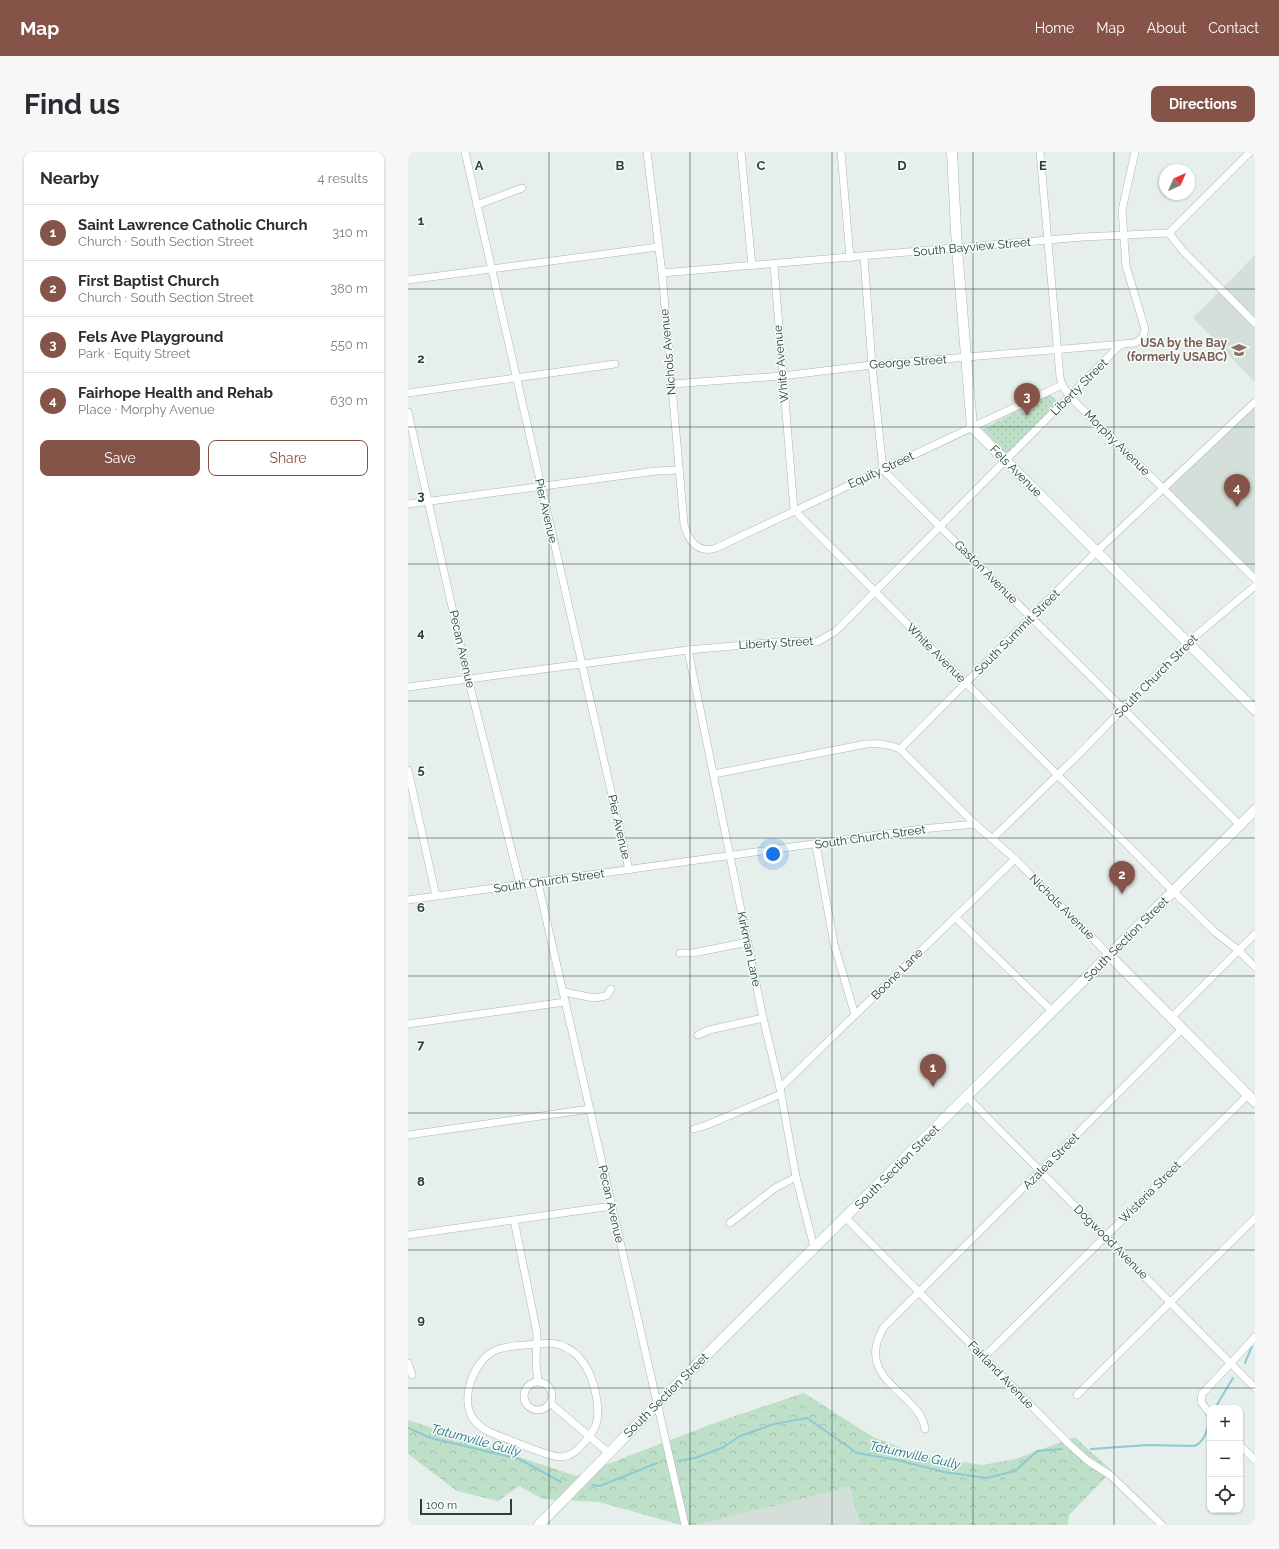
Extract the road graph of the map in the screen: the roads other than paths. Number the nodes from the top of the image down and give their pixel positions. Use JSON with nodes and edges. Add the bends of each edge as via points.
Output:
{"nodes":[{"id":1,"x":465,"y":152,"type":"edge"},
{"id":2,"x":647,"y":152,"type":"edge"},
{"id":3,"x":741,"y":152,"type":"edge"},
{"id":4,"x":841,"y":152,"type":"edge"},
{"id":5,"x":952,"y":152,"type":"edge"},
{"id":6,"x":1040,"y":152,"type":"edge"},
{"id":7,"x":1135,"y":152,"type":"edge"},
{"id":8,"x":1250,"y":152,"type":"edge"},
{"id":9,"x":522,"y":188,"type":"dead end"},
{"id":10,"x":477,"y":206,"type":"junction"},
{"id":11,"x":1169,"y":233,"type":"junction"},
{"id":12,"x":1124,"y":234,"type":"junction"},
{"id":13,"x":1048,"y":240,"type":"junction"},
{"id":14,"x":658,"y":246,"type":"junction"},
{"id":15,"x":957,"y":248,"type":"junction"},
{"id":16,"x":864,"y":257,"type":"junction"},
{"id":17,"x":850,"y":258,"type":"junction"},
{"id":18,"x":774,"y":265,"type":"junction"},
{"id":19,"x":752,"y":266,"type":"junction"},
{"id":20,"x":492,"y":268,"type":"junction"},
{"id":21,"x":662,"y":273,"type":"junction"},
{"id":22,"x":408,"y":280,"type":"edge"},
{"id":23,"x":1255,"y":323,"type":"edge"},
{"id":24,"x":1120,"y":345,"type":"junction"},
{"id":25,"x":1057,"y":351,"type":"junction"},
{"id":26,"x":965,"y":358,"type":"junction"},
{"id":27,"x":615,"y":364,"type":"dead end"},
{"id":28,"x":872,"y":365,"type":"junction"},
{"id":29,"x":782,"y":376,"type":"junction"},
{"id":30,"x":516,"y":377,"type":"junction"},
{"id":31,"x":671,"y":384,"type":"junction"},
{"id":32,"x":1062,"y":385,"type":"junction"},
{"id":33,"x":408,"y":393,"type":"edge"},
{"id":34,"x":1070,"y":397,"type":"junction"},
{"id":35,"x":1255,"y":402,"type":"edge"},
{"id":36,"x":408,"y":412,"type":"edge"},
{"id":37,"x":972,"y":426,"type":"junction"},
{"id":38,"x":1005,"y":461,"type":"junction"},
{"id":39,"x":679,"y":470,"type":"junction"},
{"id":40,"x":883,"y":470,"type":"junction"},
{"id":41,"x":540,"y":486,"type":"junction"},
{"id":42,"x":1162,"y":488,"type":"junction"},
{"id":43,"x":428,"y":502,"type":"junction"},
{"id":44,"x":408,"y":504,"type":"edge"},
{"id":45,"x":794,"y":510,"type":"junction"},
{"id":46,"x":940,"y":526,"type":"junction"},
{"id":47,"x":698,"y":548,"type":"joint"},
{"id":48,"x":1097,"y":551,"type":"junction"},
{"id":49,"x":1255,"y":579,"type":"edge"},
{"id":50,"x":1255,"y":586,"type":"edge"},
{"id":51,"x":876,"y":591,"type":"junction"},
{"id":52,"x":1031,"y":617,"type":"junction"},
{"id":53,"x":1187,"y":643,"type":"junction"},
{"id":54,"x":688,"y":650,"type":"junction"},
{"id":55,"x":582,"y":663,"type":"junction"},
{"id":56,"x":468,"y":678,"type":"junction"},
{"id":57,"x":967,"y":683,"type":"junction"},
{"id":58,"x":408,"y":687,"type":"edge"},
{"id":59,"x":1123,"y":709,"type":"junction"},
{"id":60,"x":1255,"y":710,"type":"edge"},
{"id":61,"x":900,"y":749,"type":"junction"},
{"id":62,"x":408,"y":770,"type":"edge"},
{"id":63,"x":714,"y":774,"type":"junction"},
{"id":64,"x":1058,"y":775,"type":"junction"},
{"id":65,"x":1255,"y":810,"type":"edge"},
{"id":66,"x":975,"y":824,"type":"junction"},
{"id":67,"x":1240,"y":825,"type":"junction"},
{"id":68,"x":993,"y":838,"type":"junction"},
{"id":69,"x":816,"y":845,"type":"junction"},
{"id":70,"x":730,"y":856,"type":"junction"},
{"id":71,"x":1015,"y":859,"type":"junction"},
{"id":72,"x":629,"y":870,"type":"junction"},
{"id":73,"x":538,"y":883,"type":"junction"},
{"id":74,"x":520,"y":884,"type":"junction"},
{"id":75,"x":1174,"y":892,"type":"junction"},
{"id":76,"x":436,"y":896,"type":"junction"},
{"id":77,"x":408,"y":900,"type":"edge"},
{"id":78,"x":955,"y":917,"type":"junction"},
{"id":79,"x":1255,"y":934,"type":"edge"},
{"id":80,"x":748,"y":942,"type":"junction"},
{"id":81,"x":1238,"y":950,"type":"junction"},
{"id":82,"x":680,"y":953,"type":"dead end"},
{"id":83,"x":1110,"y":956,"type":"junction"},
{"id":84,"x":1255,"y":967,"type":"edge"},
{"id":85,"x":611,"y":989,"type":"dead end"},
{"id":86,"x":564,"y":992,"type":"junction"},
{"id":87,"x":565,"y":1002,"type":"junction"},
{"id":88,"x":1052,"y":1011,"type":"junction"},
{"id":89,"x":856,"y":1015,"type":"junction"},
{"id":90,"x":763,"y":1018,"type":"junction"},
{"id":91,"x":1171,"y":1018,"type":"junction"},
{"id":92,"x":408,"y":1024,"type":"edge"},
{"id":93,"x":1182,"y":1029,"type":"junction"},
{"id":94,"x":698,"y":1035,"type":"dead end"},
{"id":95,"x":780,"y":1091,"type":"junction"},
{"id":96,"x":967,"y":1097,"type":"junction"},
{"id":97,"x":1252,"y":1098,"type":"edge"},
{"id":98,"x":590,"y":1109,"type":"junction"},
{"id":99,"x":694,"y":1129,"type":"dead end"},
{"id":100,"x":408,"y":1135,"type":"edge"},
{"id":101,"x":1041,"y":1172,"type":"junction"},
{"id":102,"x":796,"y":1177,"type":"junction"},
{"id":103,"x":612,"y":1206,"type":"junction"},
{"id":104,"x":846,"y":1218,"type":"junction"},
{"id":105,"x":1255,"y":1218,"type":"edge"},
{"id":106,"x":514,"y":1220,"type":"junction"},
{"id":107,"x":730,"y":1223,"type":"dead end"},
{"id":108,"x":408,"y":1235,"type":"edge"},
{"id":109,"x":1106,"y":1237,"type":"junction"},
{"id":110,"x":814,"y":1247,"type":"junction"},
{"id":111,"x":920,"y":1291,"type":"junction"},
{"id":112,"x":1170,"y":1302,"type":"junction"},
{"id":113,"x":1255,"y":1337,"type":"edge"},
{"id":114,"x":536,"y":1344,"type":"junction"},
{"id":115,"x":984,"y":1357,"type":"junction"},
{"id":116,"x":1231,"y":1363,"type":"junction"},
{"id":117,"x":408,"y":1364,"type":"edge"},
{"id":118,"x":412,"y":1375,"type":"dead end"},
{"id":119,"x":538,"y":1381,"type":"junction"},
{"id":120,"x":1255,"y":1388,"type":"edge"},
{"id":121,"x":1077,"y":1395,"type":"dead end"},
{"id":122,"x":550,"y":1404,"type":"junction"},
{"id":123,"x":657,"y":1404,"type":"junction"},
{"id":124,"x":1207,"y":1410,"type":"edge"},
{"id":125,"x":925,"y":1429,"type":"dead end"},
{"id":126,"x":589,"y":1436,"type":"junction"},
{"id":127,"x":1243,"y":1448,"type":"edge"},
{"id":128,"x":609,"y":1453,"type":"junction"},
{"id":129,"x":1255,"y":1460,"type":"edge"},
{"id":130,"x":539,"y":1525,"type":"edge"},
{"id":131,"x":685,"y":1525,"type":"edge"},
{"id":132,"x":1162,"y":1525,"type":"edge"}],
"edges":[{"from":1,"to":10,"type":"street","name":"Pier Avenue"},
{"from":2,"to":14,"type":"street","name":"Nichols Avenue"},
{"from":3,"to":19,"type":"street"},
{"from":4,"to":17,"type":"street"},
{"from":5,"to":15,"type":"street"},
{"from":6,"to":13,"type":"street","name":"Morphy Avenue"},
{"from":7,"to":12,"type":"street","via":[[1122,210]]},
{"from":8,"to":11,"type":"street"},
{"from":9,"to":10,"type":"street"},
{"from":10,"to":20,"type":"street","name":"Pier Avenue"},
{"from":11,"to":12,"type":"street","name":"South Bayview Street"},
{"from":11,"to":23,"type":"street","via":[[1183,251]]},
{"from":12,"to":13,"type":"street","name":"South Bayview Street"},
{"from":12,"to":24,"type":"street","name":"George Street","via":[[1126,266],[1145,329],[1143,337],[1135,343]]},
{"from":13,"to":15,"type":"street","name":"South Bayview Street"},
{"from":13,"to":25,"type":"street","name":"Morphy Avenue"},
{"from":14,"to":20,"type":"street"},
{"from":14,"to":21,"type":"street","name":"Nichols Avenue"},
{"from":15,"to":16,"type":"street","name":"South Bayview Street"},
{"from":15,"to":26,"type":"street"},
{"from":16,"to":17,"type":"street","name":"South Bayview Street"},
{"from":16,"to":28,"type":"street"},
{"from":17,"to":18,"type":"street","name":"South Bayview Street"},
{"from":18,"to":19,"type":"street","name":"South Bayview Street"},
{"from":18,"to":29,"type":"street","name":"White Avenue"},
{"from":19,"to":21,"type":"street","name":"South Bayview Street"},
{"from":20,"to":22,"type":"street"},
{"from":20,"to":30,"type":"street","name":"Pier Avenue"},
{"from":21,"to":31,"type":"street","name":"Nichols Avenue"},
{"from":24,"to":25,"type":"street","name":"George Street"},
{"from":24,"to":34,"type":"street","name":"Liberty Street"},
{"from":25,"to":26,"type":"street","name":"George Street"},
{"from":25,"to":32,"type":"street","name":"Morphy Avenue"},
{"from":26,"to":28,"type":"street","name":"George Street"},
{"from":26,"to":37,"type":"street"},
{"from":27,"to":30,"type":"street"},
{"from":28,"to":29,"type":"street","name":"George Street"},
{"from":28,"to":40,"type":"street"},
{"from":29,"to":31,"type":"street","name":"George Street"},
{"from":29,"to":45,"type":"street","name":"White Avenue"},
{"from":30,"to":33,"type":"street"},
{"from":30,"to":41,"type":"street","name":"Pier Avenue"},
{"from":31,"to":39,"type":"street","name":"Nichols Avenue"},
{"from":32,"to":34,"type":"street","name":"Morphy Avenue"},
{"from":32,"to":37,"type":"street","name":"Equity Street"},
{"from":34,"to":38,"type":"street","name":"Liberty Street"},
{"from":34,"to":42,"type":"street","name":"Morphy Avenue"},
{"from":35,"to":42,"type":"street","name":"South Summit Street"},
{"from":36,"to":43,"type":"street","name":"Pecan Avenue"},
{"from":37,"to":38,"type":"street","name":"Fels Avenue"},
{"from":37,"to":40,"type":"street","name":"Equity Street"},
{"from":38,"to":46,"type":"street","name":"Liberty Street"},
{"from":38,"to":48,"type":"street","name":"Fels Avenue"},
{"from":39,"to":41,"type":"street"},
{"from":39,"to":47,"type":"street","name":"Nichols Avenue","via":[[684,524],[687,536]]},
{"from":40,"to":45,"type":"street","name":"Equity Street"},
{"from":40,"to":46,"type":"street","name":"Gaston Avenue"},
{"from":41,"to":43,"type":"street"},
{"from":41,"to":55,"type":"street","name":"Pier Avenue"},
{"from":42,"to":48,"type":"street","name":"South Summit Street"},
{"from":42,"to":49,"type":"street","name":"Morphy Avenue"},
{"from":43,"to":44,"type":"street"},
{"from":43,"to":56,"type":"street","name":"Pecan Avenue"},
{"from":45,"to":47,"type":"street","name":"Equity Street","via":[[716,548]]},
{"from":45,"to":51,"type":"street","name":"White Avenue"},
{"from":46,"to":51,"type":"street","name":"Liberty Street"},
{"from":46,"to":52,"type":"street","name":"Gaston Avenue"},
{"from":48,"to":52,"type":"street","name":"South Summit Street"},
{"from":48,"to":53,"type":"street","name":"Fels Avenue"},
{"from":50,"to":53,"type":"street","name":"South Church Street"},
{"from":51,"to":54,"type":"street","name":"Liberty Street","via":[[836,631],[818,642],[790,641]]},
{"from":51,"to":57,"type":"street","name":"White Avenue"},
{"from":52,"to":57,"type":"street","name":"South Summit Street"},
{"from":52,"to":59,"type":"street","name":"Gaston Avenue"},
{"from":53,"to":59,"type":"street","name":"South Church Street"},
{"from":53,"to":60,"type":"street","name":"Fels Avenue"},
{"from":54,"to":55,"type":"street","name":"Liberty Street"},
{"from":54,"to":63,"type":"street","name":"Kirkman Lane"},
{"from":55,"to":56,"type":"street","name":"Liberty Street"},
{"from":55,"to":72,"type":"street","name":"Pier Avenue"},
{"from":56,"to":58,"type":"street","name":"Liberty Street"},
{"from":56,"to":74,"type":"street","name":"Pecan Avenue"},
{"from":57,"to":61,"type":"street","name":"South Summit Street"},
{"from":57,"to":64,"type":"street","name":"White Avenue"},
{"from":59,"to":64,"type":"street","name":"South Church Street"},
{"from":59,"to":67,"type":"street","name":"Gaston Avenue"},
{"from":61,"to":63,"type":"street","via":[[880,743],[866,744]]},
{"from":61,"to":66,"type":"street","name":"Nichols Avenue"},
{"from":62,"to":76,"type":"street"},
{"from":63,"to":70,"type":"street","name":"Kirkman Lane"},
{"from":64,"to":68,"type":"street","name":"South Church Street"},
{"from":64,"to":75,"type":"street","name":"White Avenue"},
{"from":65,"to":67,"type":"street","name":"South Section Street"},
{"from":66,"to":68,"type":"street","name":"Nichols Avenue"},
{"from":66,"to":69,"type":"street","name":"South Church Street"},
{"from":67,"to":75,"type":"street","name":"South Section Street"},
{"from":68,"to":71,"type":"street","name":"Nichols Avenue"},
{"from":69,"to":70,"type":"street","name":"South Church Street"},
{"from":69,"to":89,"type":"street","via":[[834,944]]},
{"from":70,"to":72,"type":"street","name":"South Church Street"},
{"from":70,"to":80,"type":"street","name":"Kirkman Lane"},
{"from":71,"to":78,"type":"street","name":"Boone Lane"},
{"from":71,"to":83,"type":"street","name":"Nichols Avenue"},
{"from":72,"to":73,"type":"street","name":"South Church Street"},
{"from":73,"to":74,"type":"street","name":"South Church Street"},
{"from":73,"to":86,"type":"street","name":"Pecan Avenue"},
{"from":74,"to":76,"type":"street","name":"South Church Street"},
{"from":75,"to":81,"type":"street","name":"White Avenue","via":[[1215,932]]},
{"from":75,"to":83,"type":"street","name":"South Section Street"},
{"from":76,"to":77,"type":"street","name":"South Church Street"},
{"from":78,"to":88,"type":"street"},
{"from":78,"to":89,"type":"street","name":"Boone Lane"},
{"from":79,"to":81,"type":"street"},
{"from":80,"to":82,"type":"street"},
{"from":80,"to":90,"type":"street","name":"Kirkman Lane"},
{"from":81,"to":84,"type":"street","name":"White Avenue"},
{"from":81,"to":91,"type":"street"},
{"from":83,"to":88,"type":"street","name":"South Section Street"},
{"from":83,"to":91,"type":"street","name":"Nichols Avenue"},
{"from":85,"to":86,"type":"street","via":[[606,996],[594,998]]},
{"from":86,"to":87,"type":"street","name":"Pecan Avenue"},
{"from":87,"to":92,"type":"street"},
{"from":87,"to":98,"type":"street","name":"Pecan Avenue"},
{"from":88,"to":96,"type":"street","name":"South Section Street"},
{"from":89,"to":95,"type":"street","name":"Boone Lane"},
{"from":90,"to":94,"type":"street","via":[[709,1030]]},
{"from":90,"to":95,"type":"street","name":"Kirkman Lane"},
{"from":91,"to":93,"type":"street","name":"Nichols Avenue"},
{"from":93,"to":97,"type":"street","name":"Nichols Avenue"},
{"from":93,"to":101,"type":"street","name":"Azalea Street"},
{"from":95,"to":99,"type":"street","name":"Boone Lane","via":[[707,1126]]},
{"from":95,"to":102,"type":"street","name":"Kirkman Lane"},
{"from":96,"to":101,"type":"street","name":"Dogwood Avenue"},
{"from":96,"to":104,"type":"street","name":"South Section Street"},
{"from":97,"to":109,"type":"street","name":"Wisteria Street"},
{"from":98,"to":100,"type":"street"},
{"from":98,"to":103,"type":"street","name":"Pecan Avenue"},
{"from":101,"to":109,"type":"street","name":"Dogwood Avenue"},
{"from":101,"to":111,"type":"street","name":"Azalea Street"},
{"from":102,"to":107,"type":"street","via":[[775,1188]]},
{"from":102,"to":110,"type":"street","name":"Kirkman Lane"},
{"from":103,"to":106,"type":"street"},
{"from":103,"to":123,"type":"street","name":"Pecan Avenue"},
{"from":104,"to":110,"type":"street","name":"South Section Street"},
{"from":104,"to":111,"type":"street","name":"Fairland Avenue"},
{"from":105,"to":112,"type":"street"},
{"from":106,"to":108,"type":"street"},
{"from":106,"to":114,"type":"street","via":[[537,1334]]},
{"from":109,"to":112,"type":"street","name":"Dogwood Avenue"},
{"from":109,"to":115,"type":"street","name":"Wisteria Street"},
{"from":110,"to":123,"type":"street","name":"South Section Street"},
{"from":111,"to":115,"type":"street","name":"Fairland Avenue"},
{"from":111,"to":125,"type":"street","name":"Azalea Street","via":[[884,1327],[877,1340],[876,1354],[882,1374],[922,1416]]},
{"from":112,"to":116,"type":"street","name":"Dogwood Avenue"},
{"from":112,"to":121,"type":"street"},
{"from":113,"to":116,"type":"street"},
{"from":114,"to":119,"type":"street"},
{"from":114,"to":126,"type":"street","via":[[558,1344],[570,1349],[589,1370],[595,1388],[598,1414],[596,1426]]},
{"from":114,"to":126,"type":"street","via":[[496,1350],[484,1359],[469,1389],[468,1403],[472,1418],[478,1425],[496,1435],[559,1457],[575,1452]]},
{"from":115,"to":132,"type":"street","name":"Fairland Avenue","via":[[1069,1444],[1088,1461],[1110,1475]]},
{"from":116,"to":120,"type":"street","name":"Dogwood Avenue"},
{"from":116,"to":124,"type":"street","via":[[1202,1394],[1201,1402]]},
{"from":117,"to":118,"type":"street"},
{"from":119,"to":122,"type":"street","via":[[552,1390]]},
{"from":119,"to":122,"type":"street","via":[[525,1388],[526,1403],[538,1410]]},
{"from":122,"to":126,"type":"street"},
{"from":123,"to":128,"type":"street","name":"South Section Street"},
{"from":123,"to":131,"type":"street","name":"Pecan Avenue"},
{"from":126,"to":128,"type":"street"},
{"from":127,"to":129,"type":"street"},
{"from":128,"to":130,"type":"street","name":"South Section Street"}]}
